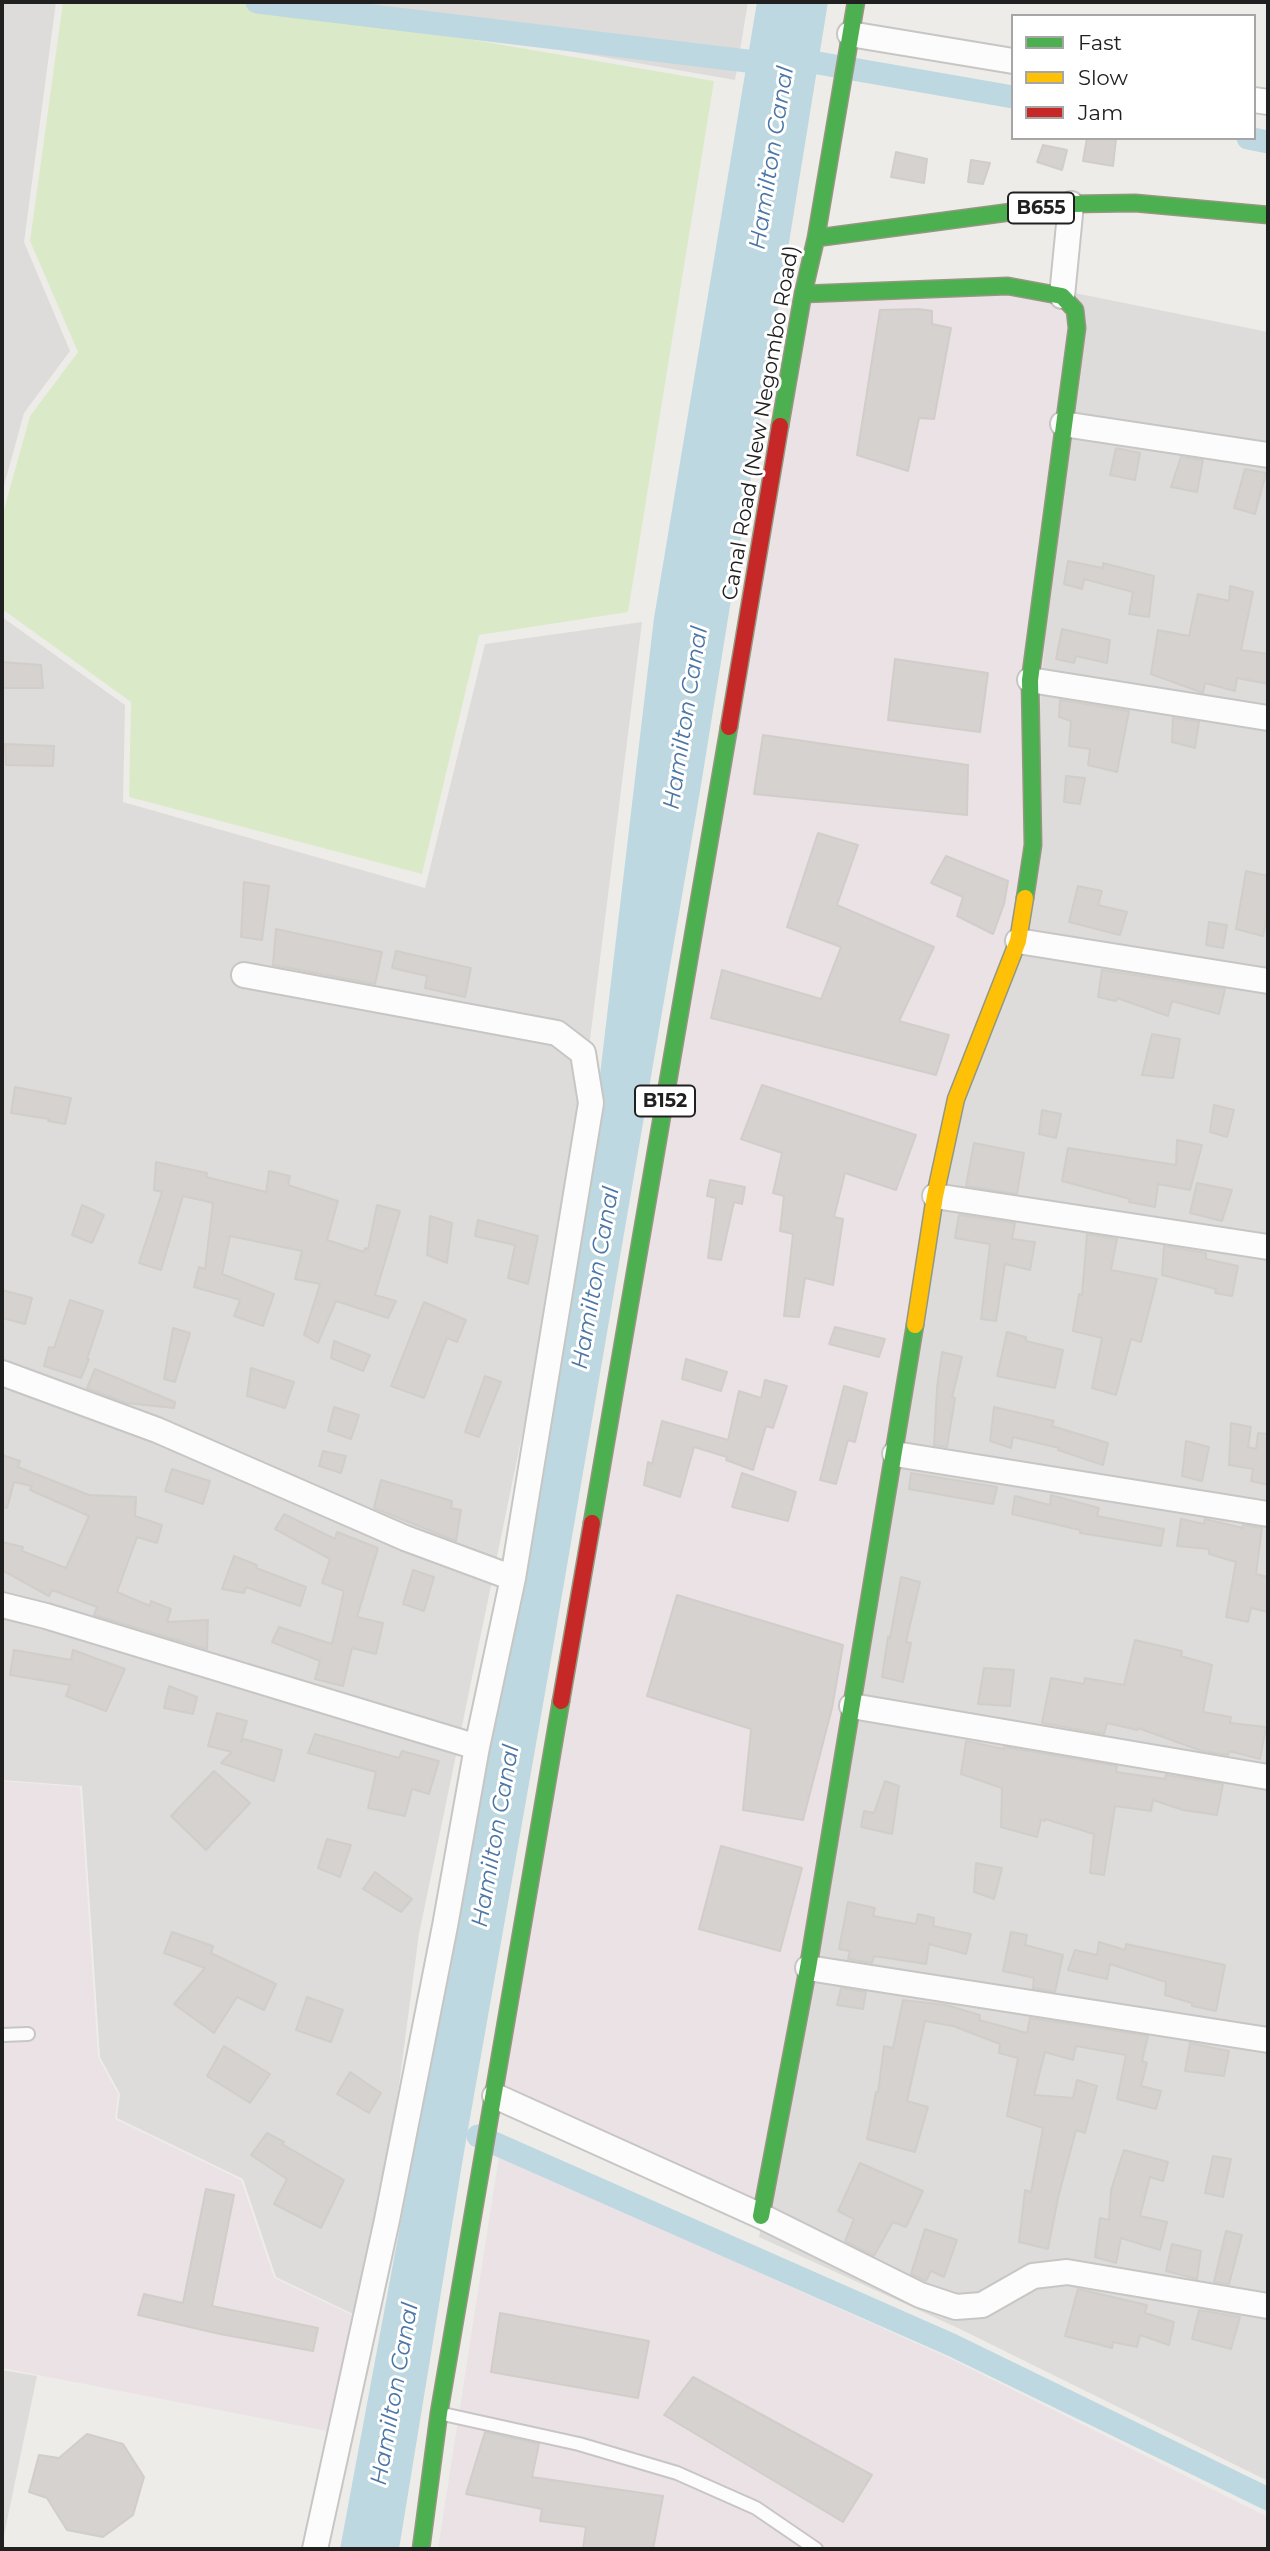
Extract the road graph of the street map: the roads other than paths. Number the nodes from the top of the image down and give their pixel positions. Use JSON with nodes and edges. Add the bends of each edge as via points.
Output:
{"nodes":[{"id":1,"x":856,"y":2,"type":"edge"},
{"id":2,"x":850,"y":39,"type":"junction"},
{"id":3,"x":1011,"y":61,"type":"edge"},
{"id":4,"x":1071,"y":204,"type":"junction"},
{"id":5,"x":1268,"y":215,"type":"edge"},
{"id":6,"x":816,"y":238,"type":"junction"},
{"id":7,"x":803,"y":294,"type":"junction"},
{"id":8,"x":1062,"y":296,"type":"junction"},
{"id":9,"x":1063,"y":424,"type":"junction"},
{"id":10,"x":1268,"y":455,"type":"edge"},
{"id":11,"x":1030,"y":680,"type":"junction"},
{"id":12,"x":1268,"y":718,"type":"edge"},
{"id":13,"x":1018,"y":941,"type":"junction"},
{"id":14,"x":244,"y":975,"type":"dead end"},
{"id":15,"x":1268,"y":981,"type":"edge"},
{"id":16,"x":935,"y":1196,"type":"junction"},
{"id":17,"x":1268,"y":1247,"type":"edge"},
{"id":18,"x":2,"y":1373,"type":"edge"},
{"id":19,"x":895,"y":1454,"type":"junction"},
{"id":20,"x":1268,"y":1514,"type":"edge"},
{"id":21,"x":513,"y":1578,"type":"junction"},
{"id":22,"x":2,"y":1605,"type":"edge"},
{"id":23,"x":852,"y":1706,"type":"junction"},
{"id":24,"x":477,"y":1748,"type":"junction"},
{"id":25,"x":1268,"y":1777,"type":"edge"},
{"id":26,"x":808,"y":1968,"type":"junction"},
{"id":27,"x":28,"y":2034,"type":"dead end"},
{"id":28,"x":2,"y":2035,"type":"edge"},
{"id":29,"x":1268,"y":2040,"type":"edge"},
{"id":30,"x":493,"y":2106,"type":"junction"},
{"id":31,"x":761,"y":2216,"type":"junction"},
{"id":32,"x":1268,"y":2306,"type":"edge"},
{"id":33,"x":439,"y":2413,"type":"junction"},
{"id":34,"x":314,"y":2549,"type":"edge"},
{"id":35,"x":421,"y":2549,"type":"edge"},
{"id":36,"x":816,"y":2549,"type":"edge"}],
"edges":[{"from":1,"to":2,"type":"main road","name":"Canal Road (New Negombo Road)","number":"B152"},
{"from":2,"to":3,"type":"street"},
{"from":2,"to":6,"type":"main road","name":"Canal Road (New Negombo Road)","number":"B152"},
{"from":4,"to":5,"type":"main road","number":"B655","via":[[1135,203]]},
{"from":4,"to":6,"type":"main road","number":"B655"},
{"from":4,"to":8,"type":"street"},
{"from":6,"to":7,"type":"main road","name":"Canal Road (New Negombo Road)","number":"B152"},
{"from":7,"to":8,"type":"main road","via":[[1008,286]]},
{"from":7,"to":30,"type":"main road","name":"Canal Road (New Negombo Road)","number":"B152"},
{"from":8,"to":9,"type":"main road","via":[[1075,310],[1077,328]]},
{"from":9,"to":10,"type":"street"},
{"from":9,"to":11,"type":"main road"},
{"from":11,"to":12,"type":"street"},
{"from":11,"to":13,"type":"main road","via":[[1032,845]]},
{"from":13,"to":15,"type":"street"},
{"from":13,"to":16,"type":"main road","via":[[956,1099]]},
{"from":14,"to":21,"type":"street","via":[[557,1033],[583,1054],[591,1103]]},
{"from":16,"to":17,"type":"street"},
{"from":16,"to":19,"type":"main road"},
{"from":18,"to":21,"type":"street","via":[[157,1430],[405,1538]]},
{"from":19,"to":20,"type":"street"},
{"from":19,"to":23,"type":"main road"},
{"from":21,"to":24,"type":"street"},
{"from":22,"to":24,"type":"street"},
{"from":23,"to":25,"type":"street"},
{"from":23,"to":26,"type":"main road"},
{"from":24,"to":34,"type":"street","via":[[392,2193]]},
{"from":26,"to":29,"type":"street"},
{"from":26,"to":31,"type":"main road"},
{"from":27,"to":28,"type":"lane"},
{"from":30,"to":31,"type":"street"},
{"from":30,"to":33,"type":"main road","name":"Canal Road (New Negombo Road)","number":"B152"},
{"from":31,"to":32,"type":"street","via":[[920,2295],[956,2307],[982,2305],[1034,2276],[1067,2272]]},
{"from":33,"to":35,"type":"main road","name":"Canal Road (New Negombo Road)","number":"B152"},
{"from":33,"to":36,"type":"lane","via":[[579,2444],[677,2473],[756,2508]]}]}
